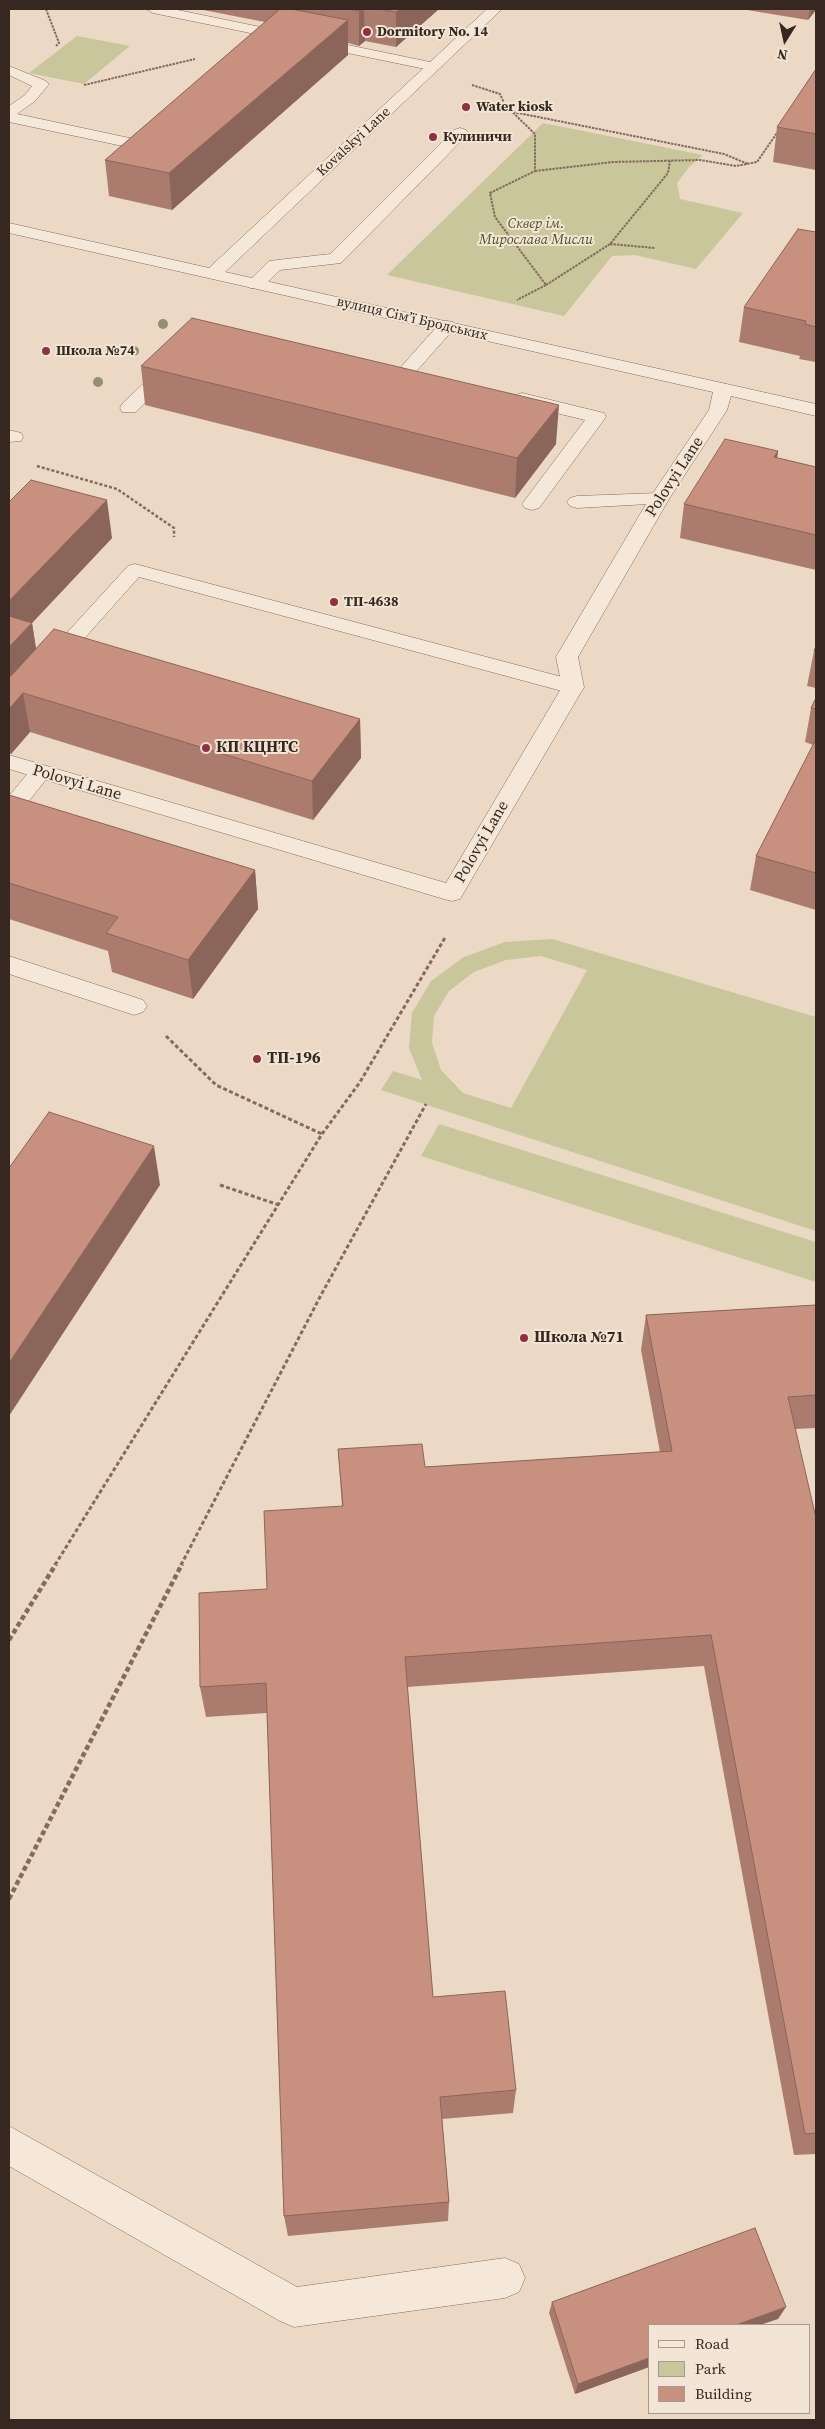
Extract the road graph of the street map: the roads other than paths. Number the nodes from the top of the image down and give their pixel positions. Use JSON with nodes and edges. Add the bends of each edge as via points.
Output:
{"nodes":[{"id":1,"x":153,"y":9,"type":"edge"},
{"id":2,"x":495,"y":9,"type":"edge"},
{"id":3,"x":271,"y":34,"type":"junction"},
{"id":4,"x":258,"y":44,"type":"edge"},
{"id":5,"x":435,"y":67,"type":"junction"},
{"id":6,"x":9,"y":70,"type":"edge"},
{"id":7,"x":9,"y":113,"type":"edge"},
{"id":8,"x":9,"y":117,"type":"edge"},
{"id":9,"x":167,"y":119,"type":"edge"},
{"id":10,"x":460,"y":133,"type":"dead end"},
{"id":11,"x":9,"y":228,"type":"edge"},
{"id":12,"x":213,"y":274,"type":"junction"},
{"id":13,"x":256,"y":284,"type":"junction"},
{"id":14,"x":447,"y":326,"type":"junction"},
{"id":15,"x":185,"y":354,"type":"edge"},
{"id":16,"x":387,"y":367,"type":"edge"},
{"id":17,"x":406,"y":372,"type":"junction"},
{"id":18,"x":425,"y":376,"type":"edge"},
{"id":19,"x":723,"y":389,"type":"junction"},
{"id":20,"x":501,"y":394,"type":"edge"},
{"id":21,"x":129,"y":408,"type":"dead end"},
{"id":22,"x":816,"y":410,"type":"edge"},
{"id":23,"x":660,"y":499,"type":"junction"},
{"id":24,"x":577,"y":502,"type":"dead end"},
{"id":25,"x":532,"y":504,"type":"dead end"},
{"id":26,"x":573,"y":687,"type":"junction"},
{"id":27,"x":9,"y":709,"type":"edge"},
{"id":28,"x":9,"y":762,"type":"edge"},
{"id":29,"x":41,"y":772,"type":"junction"},
{"id":30,"x":9,"y":811,"type":"edge"},
{"id":31,"x":9,"y":965,"type":"edge"},
{"id":32,"x":134,"y":1006,"type":"road end"},
{"id":33,"x":9,"y":2145,"type":"edge"},
{"id":34,"x":505,"y":2278,"type":"dead end"}],
"edges":[{"from":1,"to":3,"type":"street"},
{"from":2,"to":5,"type":"street","name":"Kovalskyi Lane"},
{"from":3,"to":4,"type":"street"},
{"from":3,"to":5,"type":"street"},
{"from":5,"to":12,"type":"street","name":"Kovalskyi Lane"},
{"from":6,"to":7,"type":"street","via":[[40,84],[30,98]]},
{"from":8,"to":9,"type":"street","via":[[136,144]]},
{"from":10,"to":13,"type":"street","via":[[335,259],[275,265]]},
{"from":11,"to":12,"type":"street","name":"вулиця Сімʼї Бродських"},
{"from":12,"to":13,"type":"street","name":"вулиця Сімʼї Бродських"},
{"from":13,"to":14,"type":"street","name":"вулиця Сімʼї Бродських"},
{"from":14,"to":17,"type":"street"},
{"from":14,"to":19,"type":"street","name":"вулиця Сімʼї Бродських"},
{"from":15,"to":21,"type":"street"},
{"from":16,"to":17,"type":"street"},
{"from":17,"to":18,"type":"street"},
{"from":19,"to":22,"type":"street","name":"вулиця Сімʼї Бродських"},
{"from":19,"to":23,"type":"street","name":"Polovyi Lane","via":[[718,410]]},
{"from":20,"to":25,"type":"street","via":[[597,417]]},
{"from":23,"to":24,"type":"street"},
{"from":23,"to":26,"type":"street","name":"Polovyi Lane","via":[[567,657]]},
{"from":26,"to":27,"type":"street","via":[[135,570]]},
{"from":26,"to":29,"type":"street","name":"Polovyi Lane","via":[[452,893]]},
{"from":28,"to":29,"type":"street","name":"Polovyi Lane"},
{"from":29,"to":30,"type":"street"},
{"from":31,"to":32,"type":"street"},
{"from":33,"to":34,"type":"street","via":[[294,2307]]}]}
